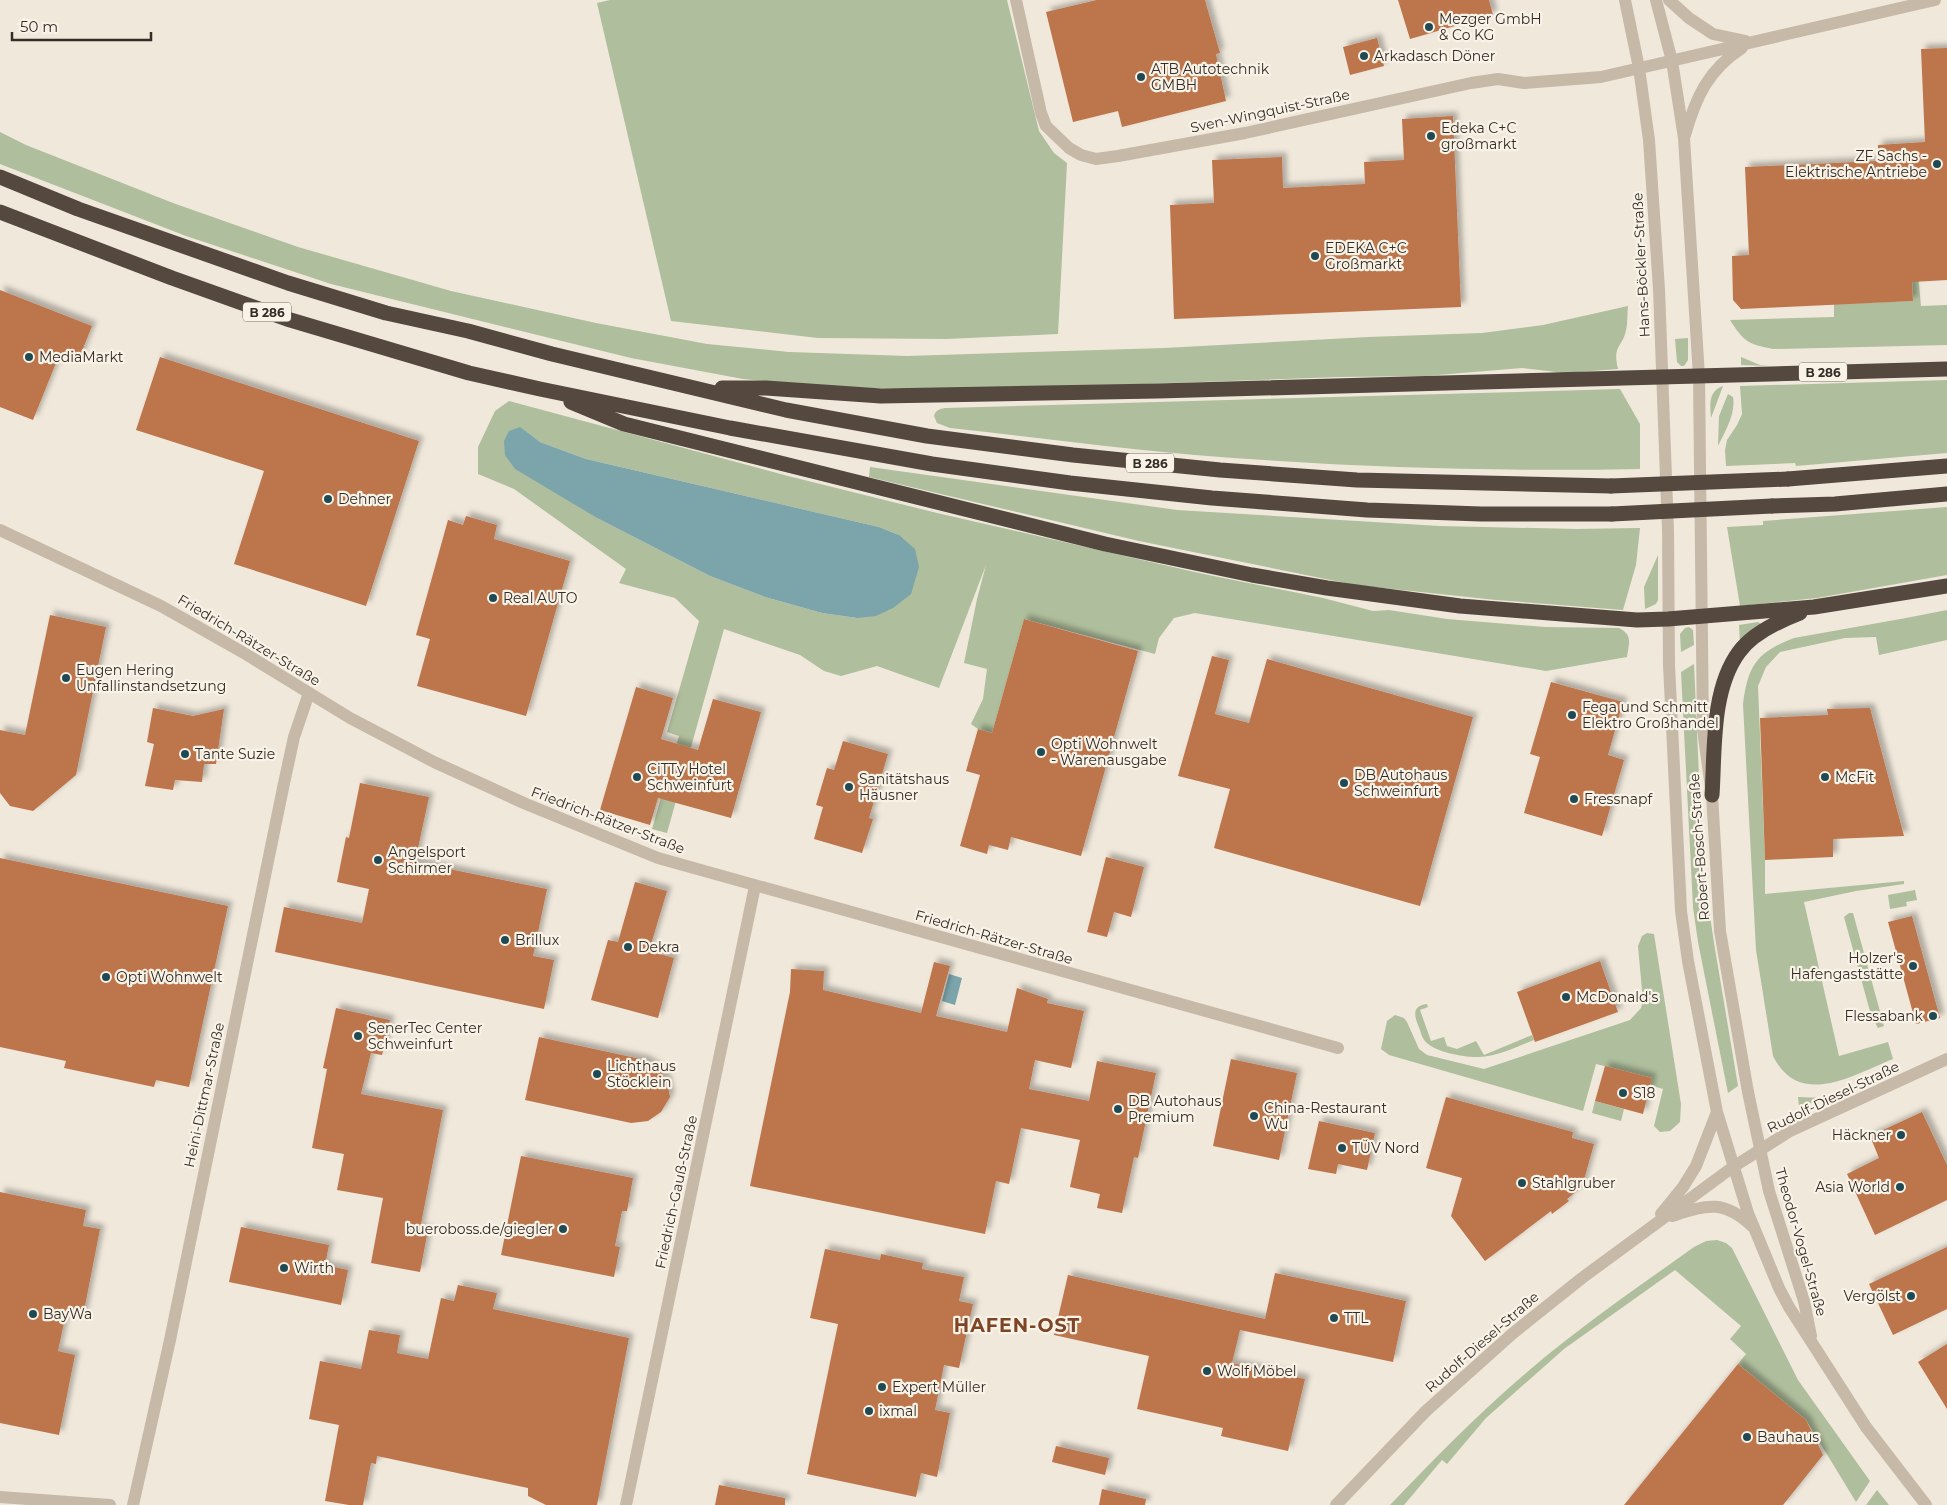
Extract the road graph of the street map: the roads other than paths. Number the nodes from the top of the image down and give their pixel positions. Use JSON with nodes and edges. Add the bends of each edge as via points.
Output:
{"nodes":[{"id":1,"x":1016,"y":0,"type":"edge"},
{"id":2,"x":1625,"y":0,"type":"edge"},
{"id":3,"x":1656,"y":0,"type":"edge"},
{"id":4,"x":1668,"y":0,"type":"edge"},
{"id":5,"x":1935,"y":0,"type":"edge"},
{"id":6,"x":1751,"y":42,"type":"junction"},
{"id":7,"x":1672,"y":61,"type":"junction"},
{"id":8,"x":1639,"y":68,"type":"junction"},
{"id":9,"x":1684,"y":138,"type":"junction"},
{"id":10,"x":0,"y":177,"type":"edge"},
{"id":11,"x":0,"y":212,"type":"edge"},
{"id":12,"x":1947,"y":369,"type":"edge"},
{"id":13,"x":1698,"y":376,"type":"junction"},
{"id":14,"x":1661,"y":377,"type":"junction"},
{"id":15,"x":695,"y":388,"type":"junction"},
{"id":16,"x":540,"y":389,"type":"junction"},
{"id":17,"x":1947,"y":466,"type":"edge"},
{"id":18,"x":1947,"y":494,"type":"edge"},
{"id":19,"x":0,"y":530,"type":"edge"},
{"id":20,"x":1668,"y":531,"type":"joint"},
{"id":21,"x":1947,"y":586,"type":"edge"},
{"id":22,"x":1814,"y":607,"type":"junction"},
{"id":23,"x":1702,"y":615,"type":"junction"},
{"id":24,"x":1668,"y":619,"type":"junction"},
{"id":25,"x":309,"y":693,"type":"junction"},
{"id":26,"x":1712,"y":795,"type":"junction"},
{"id":27,"x":755,"y":886,"type":"junction"},
{"id":28,"x":1338,"y":1048,"type":"dead end"},
{"id":29,"x":1947,"y":1059,"type":"edge"},
{"id":30,"x":1717,"y":1112,"type":"junction"},
{"id":31,"x":1760,"y":1149,"type":"junction"},
{"id":32,"x":1733,"y":1167,"type":"junction"},
{"id":33,"x":1662,"y":1219,"type":"junction"},
{"id":34,"x":1650,"y":1228,"type":"junction"},
{"id":35,"x":1754,"y":1228,"type":"junction"},
{"id":36,"x":1812,"y":1343,"type":"junction"},
{"id":37,"x":0,"y":1496,"type":"edge"},
{"id":38,"x":110,"y":1505,"type":"edge"},
{"id":39,"x":133,"y":1505,"type":"edge"},
{"id":40,"x":626,"y":1505,"type":"edge"},
{"id":41,"x":1336,"y":1505,"type":"edge"},
{"id":42,"x":1926,"y":1505,"type":"edge"}],
"edges":[{"from":1,"to":8,"type":"street","name":"Sven-Wingquist-Straße","via":[[1046,126],[1069,148],[1096,159],[1245,133],[1471,83],[1498,79],[1524,83],[1601,77]]},
{"from":2,"to":8,"type":"street","name":"Hans-Böckler-Straße"},
{"from":3,"to":7,"type":"street"},
{"from":4,"to":6,"type":"street","via":[[1713,34]]},
{"from":5,"to":6,"type":"street","name":"Sven-Wingquist-Straße"},
{"from":6,"to":7,"type":"street","name":"Sven-Wingquist-Straße"},
{"from":6,"to":9,"type":"street","via":[[1714,70],[1694,104]]},
{"from":7,"to":8,"type":"street","name":"Sven-Wingquist-Straße"},
{"from":7,"to":9,"type":"street"},
{"from":8,"to":14,"type":"street","name":"Hans-Böckler-Straße","via":[[1650,159]]},
{"from":9,"to":13,"type":"street"},
{"from":10,"to":15,"type":"highway","number":"B 286","via":[[78,209],[288,283],[386,313]]},
{"from":11,"to":16,"type":"highway","number":"B 286","via":[[288,319],[469,373]]},
{"from":12,"to":13,"type":"highway","number":"B 286"},
{"from":13,"to":14,"type":"highway","number":"B 286"},
{"from":13,"to":23,"type":"street","name":"Robert-Bosch-Straße"},
{"from":14,"to":15,"type":"highway","via":[[881,396],[766,388]]},
{"from":14,"to":20,"type":"street","name":"Hans-Böckler-Straße"},
{"from":15,"to":17,"type":"highway","number":"B 286","bridge":true,"via":[[786,410],[927,436],[1072,455],[1357,480],[1611,486],[1788,479]]},
{"from":16,"to":18,"type":"highway","number":"B 286","bridge":true,"via":[[730,428],[932,464],[1070,483],[1367,510],[1612,514]]},
{"from":16,"to":24,"type":"highway","number":"B 286","via":[[624,424],[1105,544],[1252,575],[1460,606],[1637,620]]},
{"from":19,"to":25,"type":"street","name":"Friedrich-Rätzer-Straße","via":[[161,606]]},
{"from":20,"to":24,"type":"street","name":"Robert-Bosch-Straße"},
{"from":21,"to":22,"type":"highway","number":"B 286"},
{"from":22,"to":23,"type":"highway","number":"B 286"},
{"from":22,"to":26,"type":"highway","number":"B 286","via":[[1763,631],[1739,652],[1727,674],[1719,698]]},
{"from":23,"to":24,"type":"highway","number":"B 286"},
{"from":23,"to":26,"type":"street","name":"Robert-Bosch-Straße","via":[[1703,730]]},
{"from":24,"to":30,"type":"street","name":"Robert-Bosch-Straße","via":[[1681,911]]},
{"from":25,"to":27,"type":"street","name":"Friedrich-Rätzer-Straße","via":[[405,748],[526,804],[658,858]]},
{"from":25,"to":39,"type":"street","name":"Heini-Dittmar-Straße","via":[[294,737],[279,806]]},
{"from":26,"to":31,"type":"street","name":"Robert-Bosch-Straße","via":[[1720,931]]},
{"from":27,"to":28,"type":"street","name":"Friedrich-Rätzer-Straße"},
{"from":27,"to":40,"type":"street","name":"Friedrich-Gauß-Straße"},
{"from":29,"to":31,"type":"street","name":"Rudolf-Diesel-Straße","via":[[1790,1131]]},
{"from":30,"to":32,"type":"street","name":"Robert-Bosch-Straße"},
{"from":30,"to":34,"type":"street","via":[[1696,1166]]},
{"from":31,"to":32,"type":"street","name":"Rudolf-Diesel-Straße"},
{"from":31,"to":36,"type":"street","name":"Theodor-Vogel-Straße","via":[[1769,1191],[1804,1301]]},
{"from":32,"to":33,"type":"street","name":"Rudolf-Diesel-Straße"},
{"from":32,"to":35,"type":"street","name":"Theodor-Vogel-Straße"},
{"from":33,"to":34,"type":"street","name":"Rudolf-Diesel-Straße"},
{"from":33,"to":35,"type":"street","name":"Rudolf-Diesel-Straße","via":[[1715,1206],[1736,1211]]},
{"from":34,"to":41,"type":"street","name":"Rudolf-Diesel-Straße","via":[[1508,1338],[1426,1411]]},
{"from":35,"to":36,"type":"street","name":"Theodor-Vogel-Straße","via":[[1782,1294]]},
{"from":36,"to":42,"type":"street","name":"Theodor-Vogel-Straße","via":[[1866,1427]]},
{"from":37,"to":38,"type":"street"}]}
